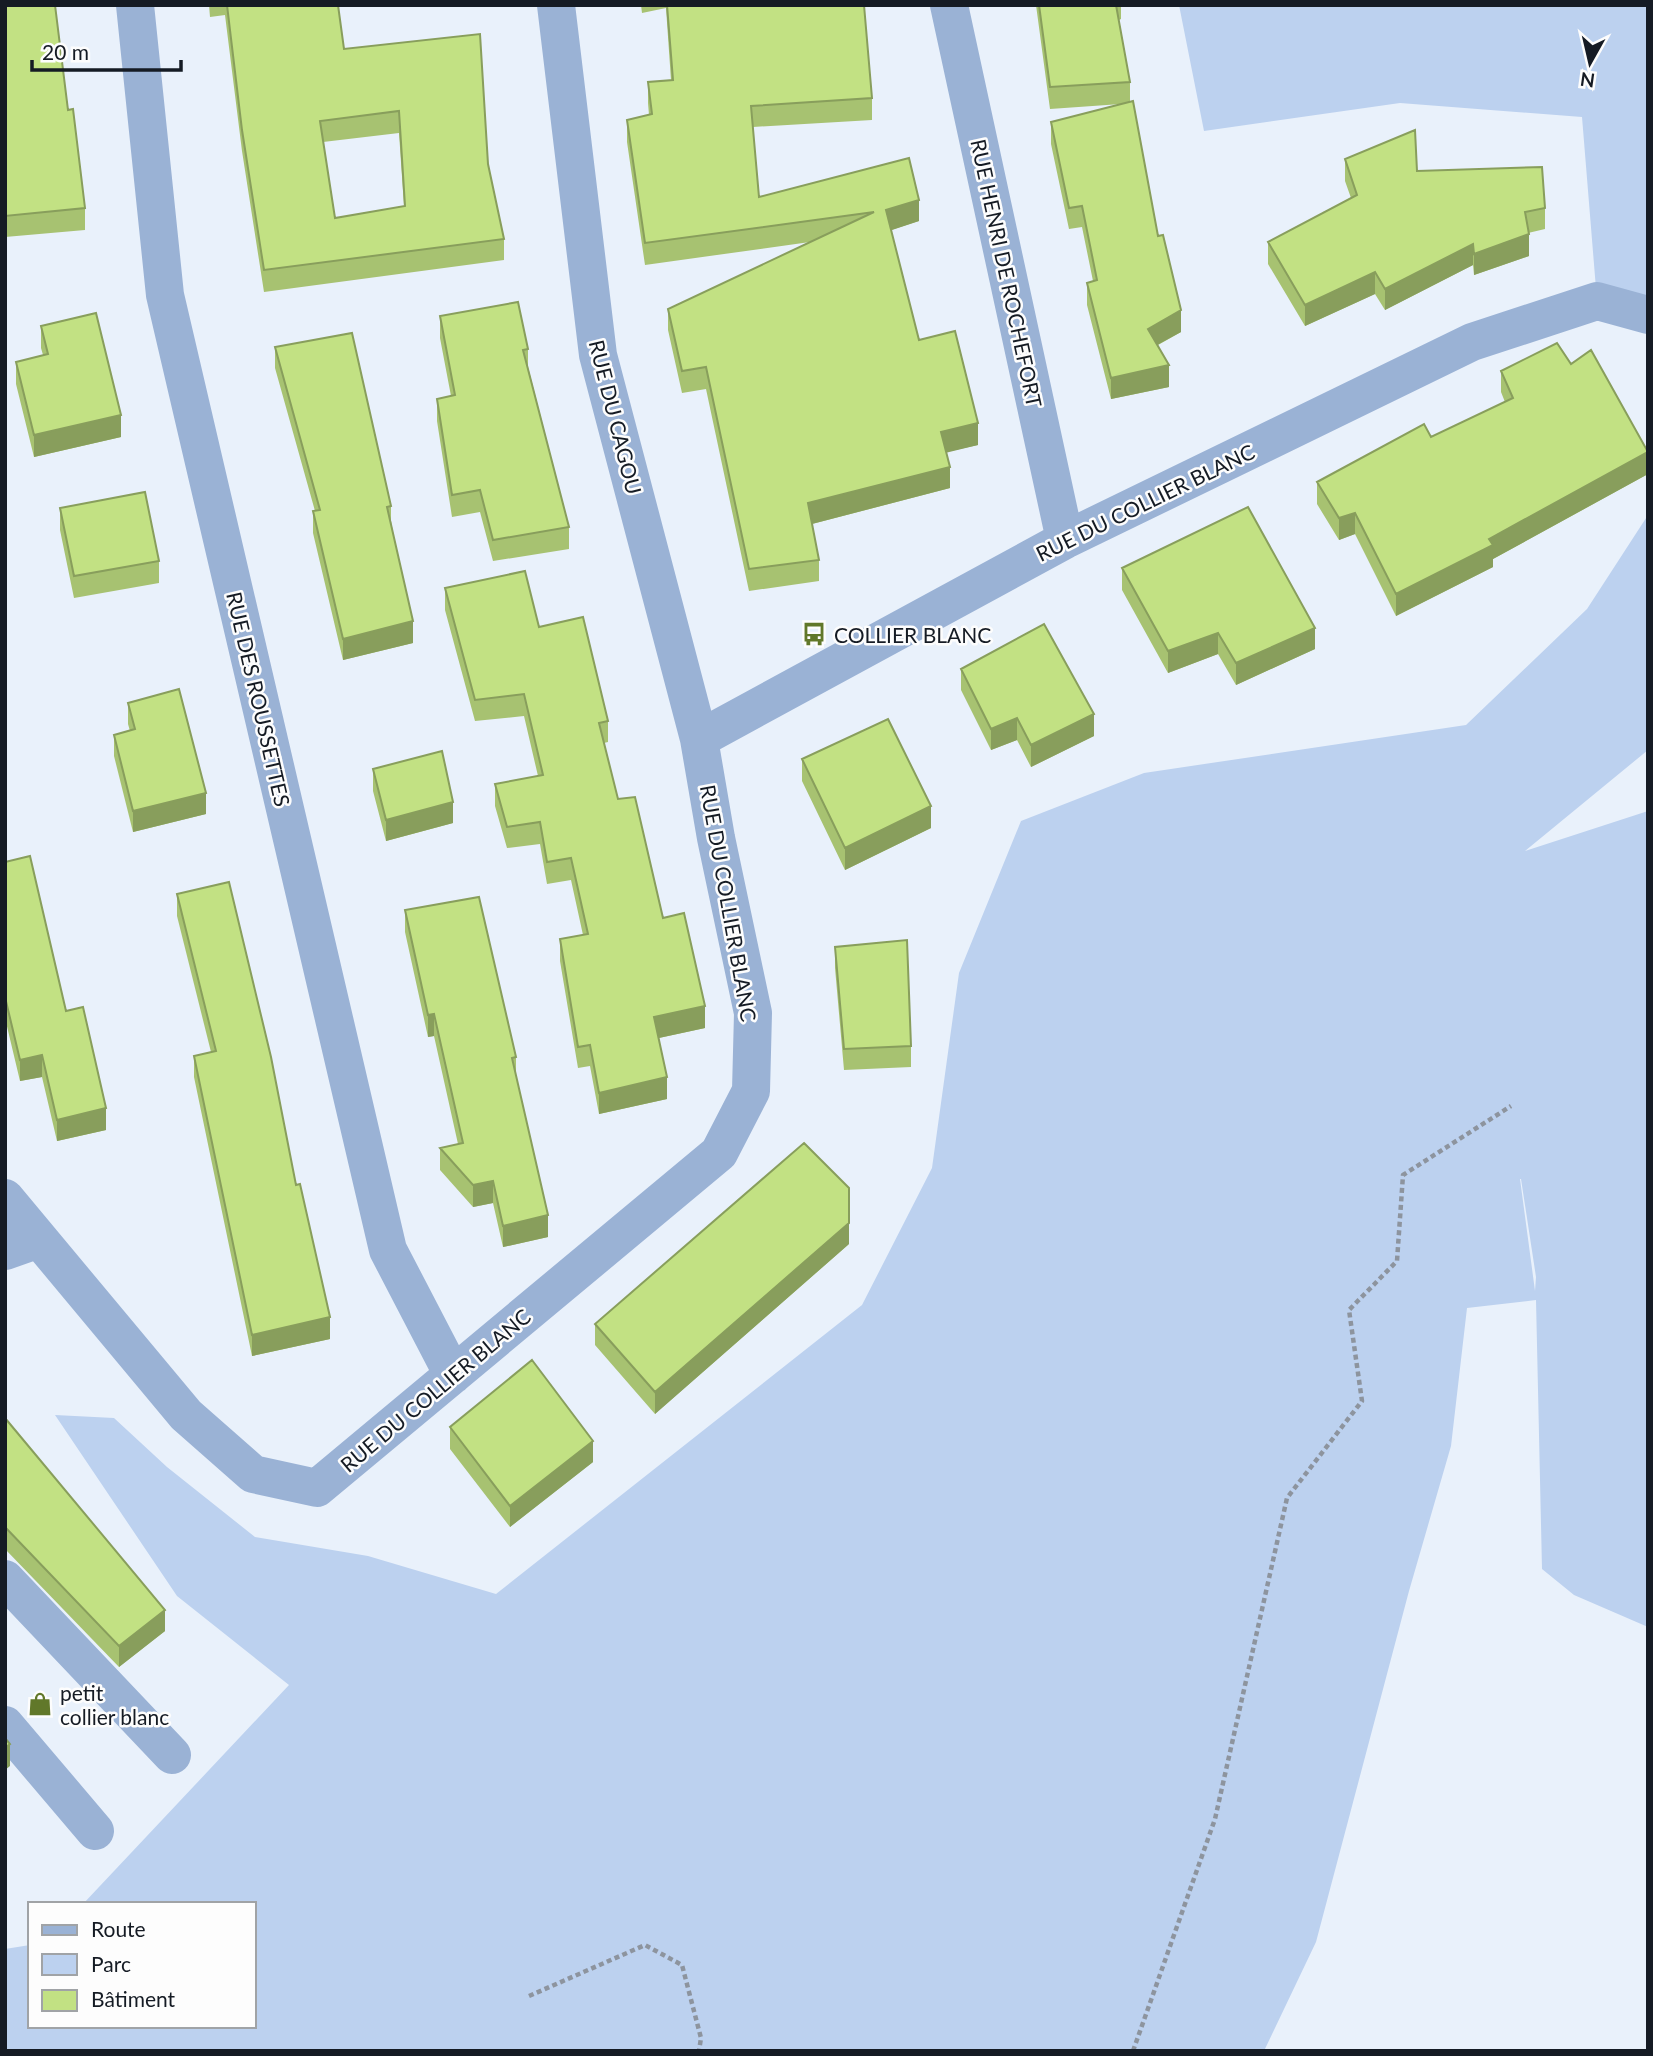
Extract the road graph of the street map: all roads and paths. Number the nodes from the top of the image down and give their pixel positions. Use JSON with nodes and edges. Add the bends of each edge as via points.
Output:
{"nodes":[{"id":1,"x":135,"y":5,"type":"edge"},
{"id":2,"x":556,"y":5,"type":"edge"},
{"id":3,"x":949,"y":5,"type":"edge"},
{"id":4,"x":1648,"y":315,"type":"edge"},
{"id":5,"x":1065,"y":540,"type":"junction"},
{"id":6,"x":699,"y":739,"type":"junction"},
{"id":7,"x":1511,"y":1106,"type":"dead end"},
{"id":8,"x":5,"y":1198,"type":"edge"},
{"id":9,"x":22,"y":1245,"type":"edge"},
{"id":10,"x":453,"y":1375,"type":"junction"},
{"id":11,"x":5,"y":1578,"type":"edge"},
{"id":12,"x":5,"y":1725,"type":"edge"},
{"id":13,"x":172,"y":1755,"type":"dead end"},
{"id":14,"x":96,"y":1830,"type":"dead end"},
{"id":15,"x":529,"y":1996,"type":"dead end"},
{"id":16,"x":699,"y":2051,"type":"edge"},
{"id":17,"x":1133,"y":2051,"type":"edge"}],
"edges":[{"from":1,"to":10,"type":"street","name":"RUE DES ROUSSETTES","via":[[168,309],[388,1250]]},
{"from":2,"to":6,"type":"street","name":"RUE DU CAGOU","via":[[598,355]]},
{"from":3,"to":5,"type":"street","name":"RUE HENRI DE ROCHEFORT"},
{"from":4,"to":5,"type":"street","name":"RUE DU COLLIER BLANC","via":[[1597,301],[1472,342]]},
{"from":5,"to":6,"type":"street","name":"RUE DU COLLIER BLANC"},
{"from":6,"to":10,"type":"street","name":"RUE DU COLLIER BLANC","via":[[753,1013],[751,1091],[719,1153]]},
{"from":7,"to":17,"type":"path","via":[[1403,1175],[1397,1261],[1349,1310],[1362,1401],[1287,1497],[1215,1819]]},
{"from":8,"to":9,"type":"street","name":"RUE DU COLLIER BLANC"},
{"from":9,"to":10,"type":"street","name":"RUE DU COLLIER BLANC","via":[[186,1415],[253,1474],[317,1488]]},
{"from":11,"to":13,"type":"street"},
{"from":12,"to":14,"type":"street"},
{"from":15,"to":16,"type":"path","via":[[645,1945],[682,1965],[701,2038]]}]}
